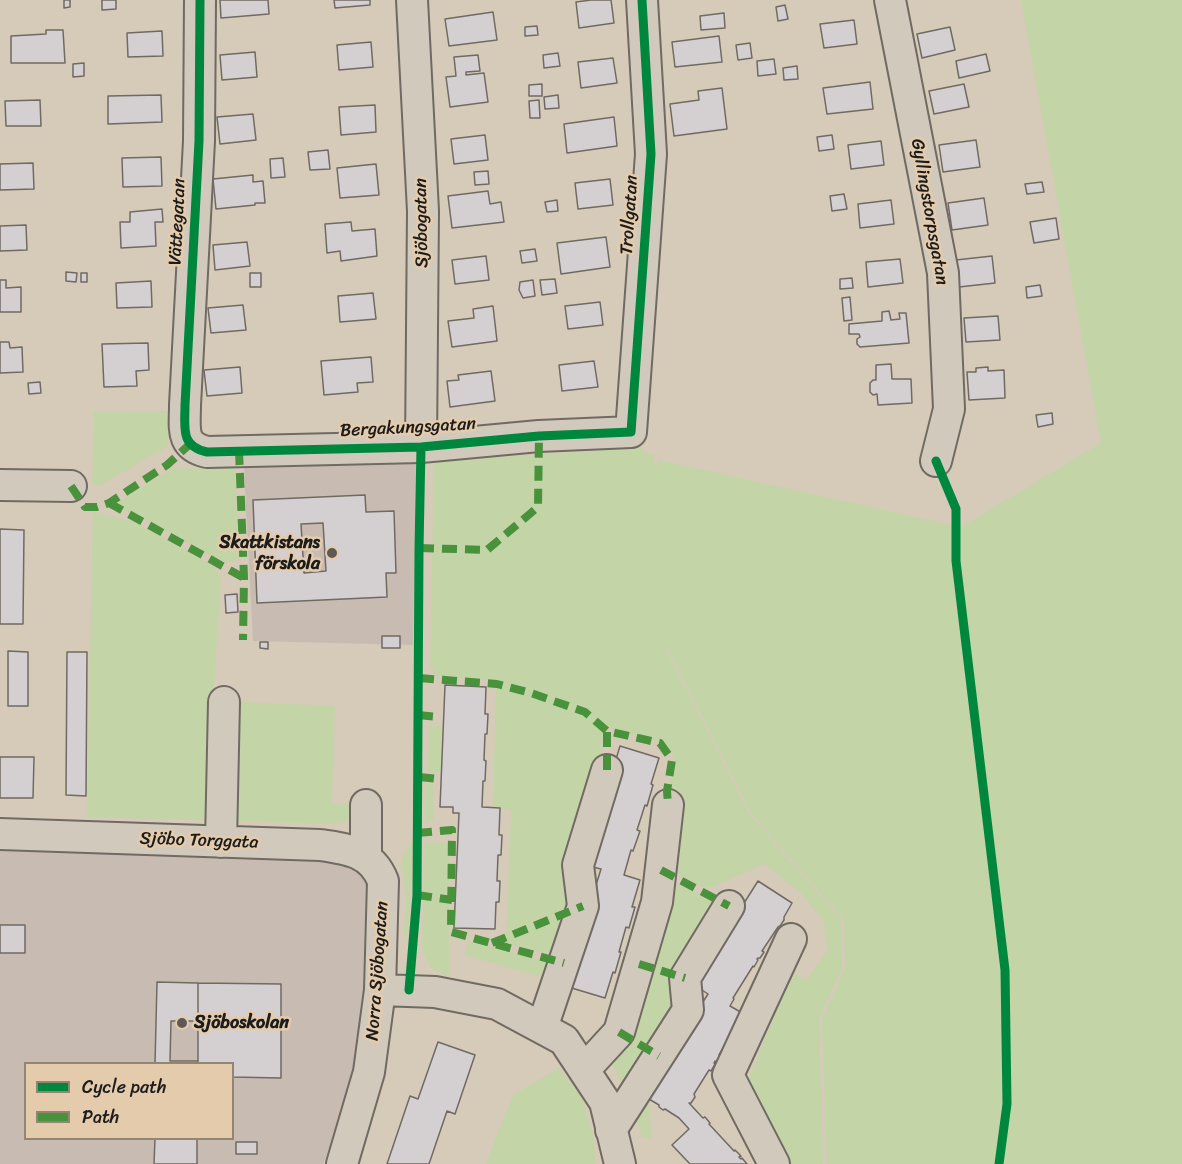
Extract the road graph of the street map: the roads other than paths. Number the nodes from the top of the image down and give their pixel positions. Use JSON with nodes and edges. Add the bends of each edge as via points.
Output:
{"nodes":[{"id":1,"x":200,"y":0,"type":"edge"},
{"id":2,"x":412,"y":0,"type":"edge"},
{"id":3,"x":642,"y":0,"type":"edge"},
{"id":4,"x":890,"y":0,"type":"edge"},
{"id":5,"x":630,"y":432,"type":"joint"},
{"id":6,"x":190,"y":444,"type":"joint"},
{"id":7,"x":422,"y":447,"type":"junction"},
{"id":8,"x":936,"y":461,"type":"dead end"},
{"id":9,"x":0,"y":484,"type":"edge"},
{"id":10,"x":71,"y":486,"type":"dead end"},
{"id":11,"x":224,"y":702,"type":"dead end"},
{"id":12,"x":607,"y":770,"type":"dead end"},
{"id":13,"x":366,"y":805,"type":"dead end"},
{"id":14,"x":668,"y":806,"type":"dead end"},
{"id":15,"x":0,"y":834,"type":"edge"},
{"id":16,"x":221,"y":842,"type":"junction"},
{"id":17,"x":374,"y":869,"type":"junction"},
{"id":18,"x":729,"y":906,"type":"dead end"},
{"id":19,"x":791,"y":939,"type":"dead end"},
{"id":20,"x":380,"y":990,"type":"junction"},
{"id":21,"x":542,"y":1028,"type":"junction"},
{"id":22,"x":584,"y":1070,"type":"junction"},
{"id":23,"x":612,"y":1130,"type":"junction"},
{"id":24,"x":342,"y":1164,"type":"edge"},
{"id":25,"x":620,"y":1164,"type":"edge"},
{"id":26,"x":774,"y":1164,"type":"edge"}],
"edges":[{"from":1,"to":6,"type":"street","name":"Vättegatan","via":[[199,141],[185,405]]},
{"from":2,"to":7,"type":"street","name":"Sjöbogatan","via":[[423,211]]},
{"from":3,"to":5,"type":"street","name":"Trollgatan","via":[[651,154]]},
{"from":4,"to":8,"type":"street","name":"Gyllingstorpsgatan","via":[[943,273],[949,409]]},
{"from":5,"to":7,"type":"street","name":"Bergakungsgatan"},
{"from":6,"to":7,"type":"street","name":"Bergakungsgatan","via":[[207,452]]},
{"from":9,"to":10,"type":"street"},
{"from":11,"to":16,"type":"street"},
{"from":12,"to":21,"type":"street","via":[[578,865],[583,906]]},
{"from":13,"to":17,"type":"street","name":"Norra Sjöbogatan"},
{"from":14,"to":22,"type":"street","via":[[657,902],[619,1032]]},
{"from":15,"to":16,"type":"street","name":"Sjöbo Torggata"},
{"from":16,"to":17,"type":"street","name":"Sjöbo Torggata","via":[[347,849]]},
{"from":17,"to":20,"type":"street","name":"Norra Sjöbogatan"},
{"from":18,"to":23,"type":"street","via":[[685,978],[688,1010]]},
{"from":19,"to":26,"type":"street","via":[[728,1075]]},
{"from":20,"to":21,"type":"street","via":[[435,992],[497,1004]]},
{"from":20,"to":24,"type":"street","name":"Norra Sjöbogatan","via":[[369,1072]]},
{"from":21,"to":22,"type":"street","via":[[564,1040]]},
{"from":22,"to":23,"type":"street","via":[[605,1102]]},
{"from":23,"to":25,"type":"street"}]}
